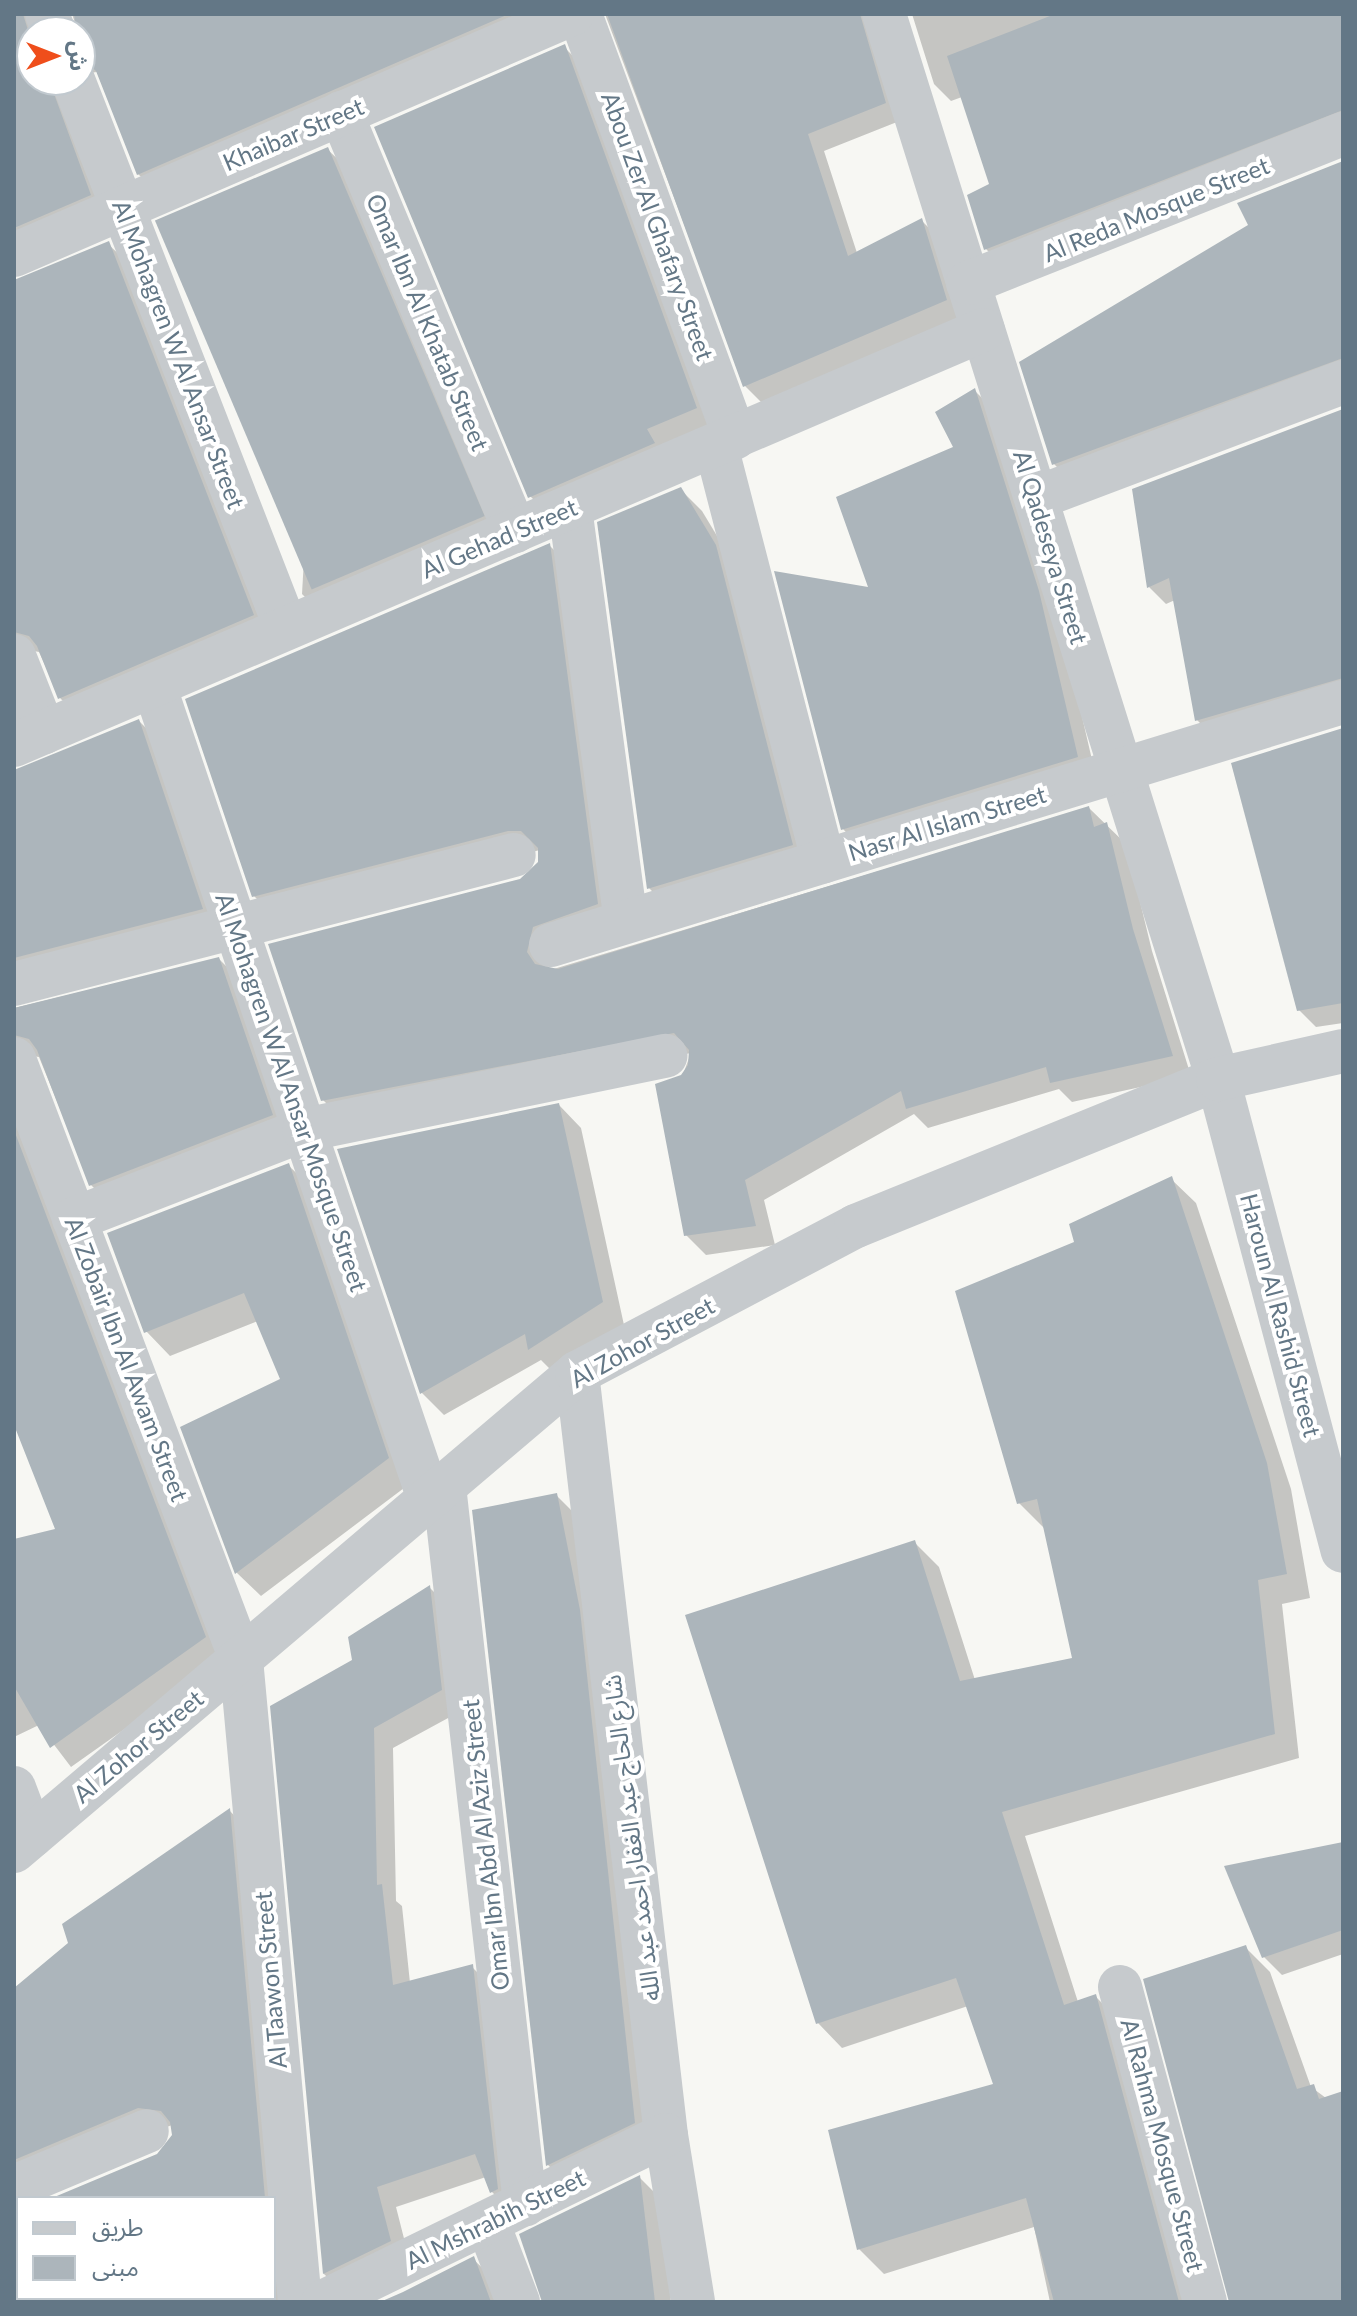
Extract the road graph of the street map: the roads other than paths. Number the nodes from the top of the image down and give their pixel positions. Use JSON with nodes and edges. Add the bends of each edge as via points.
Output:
{"nodes":[{"id":1,"x":572,"y":14,"type":"edge"},
{"id":2,"x":580,"y":14,"type":"edge"},
{"id":3,"x":896,"y":17,"type":"edge"},
{"id":4,"x":79,"y":96,"type":"edge"},
{"id":5,"x":341,"y":113,"type":"junction"},
{"id":6,"x":1343,"y":134,"type":"edge"},
{"id":7,"x":122,"y":208,"type":"junction"},
{"id":8,"x":14,"y":255,"type":"edge"},
{"id":9,"x":968,"y":283,"type":"junction"},
{"id":10,"x":983,"y":330,"type":"junction"},
{"id":11,"x":1343,"y":382,"type":"edge"},
{"id":12,"x":725,"y":442,"type":"junction"},
{"id":13,"x":1036,"y":498,"type":"junction"},
{"id":14,"x":570,"y":508,"type":"junction"},
{"id":15,"x":515,"y":531,"type":"junction"},
{"id":16,"x":286,"y":628,"type":"junction"},
{"id":17,"x":14,"y":656,"type":"edge"},
{"id":18,"x":154,"y":685,"type":"junction"},
{"id":19,"x":1343,"y":702,"type":"edge"},
{"id":20,"x":29,"y":739,"type":"edge"},
{"id":21,"x":1122,"y":770,"type":"junction"},
{"id":22,"x":514,"y":855,"type":"dead end"},
{"id":23,"x":823,"y":861,"type":"junction"},
{"id":24,"x":626,"y":921,"type":"junction"},
{"id":25,"x":236,"y":927,"type":"junction"},
{"id":26,"x":551,"y":945,"type":"dead end"},
{"id":27,"x":14,"y":984,"type":"edge"},
{"id":28,"x":1343,"y":1051,"type":"edge"},
{"id":29,"x":665,"y":1056,"type":"dead end"},
{"id":30,"x":14,"y":1059,"type":"edge"},
{"id":31,"x":1218,"y":1079,"type":"junction"},
{"id":32,"x":304,"y":1130,"type":"junction"},
{"id":33,"x":74,"y":1219,"type":"junction"},
{"id":34,"x":577,"y":1373,"type":"junction"},
{"id":35,"x":437,"y":1492,"type":"junction"},
{"id":36,"x":1343,"y":1551,"type":"edge"},
{"id":37,"x":241,"y":1659,"type":"junction"},
{"id":38,"x":14,"y":1788,"type":"edge"},
{"id":39,"x":23,"y":1844,"type":"edge"},
{"id":40,"x":1120,"y":1987,"type":"dead end"},
{"id":41,"x":147,"y":2131,"type":"dead end"},
{"id":42,"x":666,"y":2135,"type":"junction"},
{"id":43,"x":14,"y":2187,"type":"edge"},
{"id":44,"x":506,"y":2214,"type":"junction"},
{"id":45,"x":300,"y":2302,"type":"edge"},
{"id":46,"x":323,"y":2302,"type":"edge"},
{"id":47,"x":518,"y":2302,"type":"edge"},
{"id":48,"x":693,"y":2302,"type":"edge"},
{"id":49,"x":1205,"y":2302,"type":"edge"}],
"edges":[{"from":1,"to":5,"type":"street","name":"Khaibar Street"},
{"from":2,"to":12,"type":"street","name":"Abou Zer Al Ghafary Street"},
{"from":3,"to":9,"type":"street","name":"Al Qadeseya Street"},
{"from":4,"to":7,"type":"street","name":"Al Mohagren W Al Ansar Street"},
{"from":5,"to":7,"type":"street","name":"Khaibar Street"},
{"from":5,"to":15,"type":"street","name":"Omar Ibn Al Khatab Street"},
{"from":6,"to":9,"type":"street","name":"Al Reda Mosque Street"},
{"from":7,"to":8,"type":"street","name":"Khaibar Street"},
{"from":7,"to":16,"type":"street","name":"Al Mohagren W Al Ansar Street"},
{"from":9,"to":10,"type":"street","name":"Al Qadeseya Street"},
{"from":10,"to":12,"type":"street","name":"Al Gehad Street"},
{"from":10,"to":13,"type":"street","name":"Al Qadeseya Street"},
{"from":11,"to":13,"type":"street"},
{"from":12,"to":14,"type":"street","name":"Al Gehad Street"},
{"from":12,"to":23,"type":"street","name":"Abou Zer Al Ghafary Street"},
{"from":13,"to":21,"type":"street","name":"Al Qadeseya Street"},
{"from":14,"to":15,"type":"street","name":"Al Gehad Street"},
{"from":14,"to":24,"type":"street"},
{"from":15,"to":16,"type":"street","name":"Al Gehad Street"},
{"from":16,"to":18,"type":"street","name":"Al Gehad Street"},
{"from":17,"to":20,"type":"street"},
{"from":18,"to":20,"type":"street","name":"Al Gehad Street"},
{"from":18,"to":25,"type":"street","name":"Al Mohagren W Al Ansar Mosque Street"},
{"from":19,"to":21,"type":"street","name":"Nasr Al Islam Street"},
{"from":21,"to":23,"type":"street","name":"Nasr Al Islam Street"},
{"from":21,"to":31,"type":"street","name":"Al Qadeseya Street"},
{"from":22,"to":25,"type":"street"},
{"from":23,"to":24,"type":"street","name":"Nasr Al Islam Street"},
{"from":24,"to":26,"type":"street","name":"Nasr Al Islam Street"},
{"from":25,"to":27,"type":"street"},
{"from":25,"to":32,"type":"street","name":"Al Mohagren W Al Ansar Mosque Street"},
{"from":28,"to":31,"type":"street","name":"Al Zohor Street"},
{"from":29,"to":32,"type":"street"},
{"from":30,"to":33,"type":"street","name":"Al Zobair Ibn Al Awam Street"},
{"from":31,"to":34,"type":"street","name":"Al Zohor Street","via":[[856,1226]]},
{"from":31,"to":36,"type":"street","name":"Haroun Al Rashid Street"},
{"from":32,"to":33,"type":"street"},
{"from":32,"to":35,"type":"street","name":"Al Mohagren W Al Ansar Mosque Street"},
{"from":33,"to":37,"type":"street","name":"Al Zobair Ibn Al Awam Street"},
{"from":34,"to":35,"type":"street","name":"Al Zohor Street"},
{"from":34,"to":42,"type":"street","name":"شارع الحاج عبد الغفار احمد عبد الله"},
{"from":35,"to":37,"type":"street","name":"Al Zohor Street"},
{"from":35,"to":44,"type":"street","name":"Omar Ibn Abd Al Aziz Street"},
{"from":37,"to":39,"type":"street","name":"Al Zohor Street"},
{"from":37,"to":45,"type":"street","name":"Al Taawon Street"},
{"from":38,"to":39,"type":"street"},
{"from":40,"to":49,"type":"street","name":"Al Rahma Mosque Street"},
{"from":41,"to":43,"type":"street"},
{"from":42,"to":44,"type":"street","name":"Al Mshrabih Street"},
{"from":42,"to":48,"type":"street","name":"شارع الحاج عبد الغفار احمد عبد الله"},
{"from":44,"to":46,"type":"street","name":"Al Mshrabih Street"},
{"from":44,"to":47,"type":"street","name":"Omar Ibn Abd Al Aziz Street"}]}
